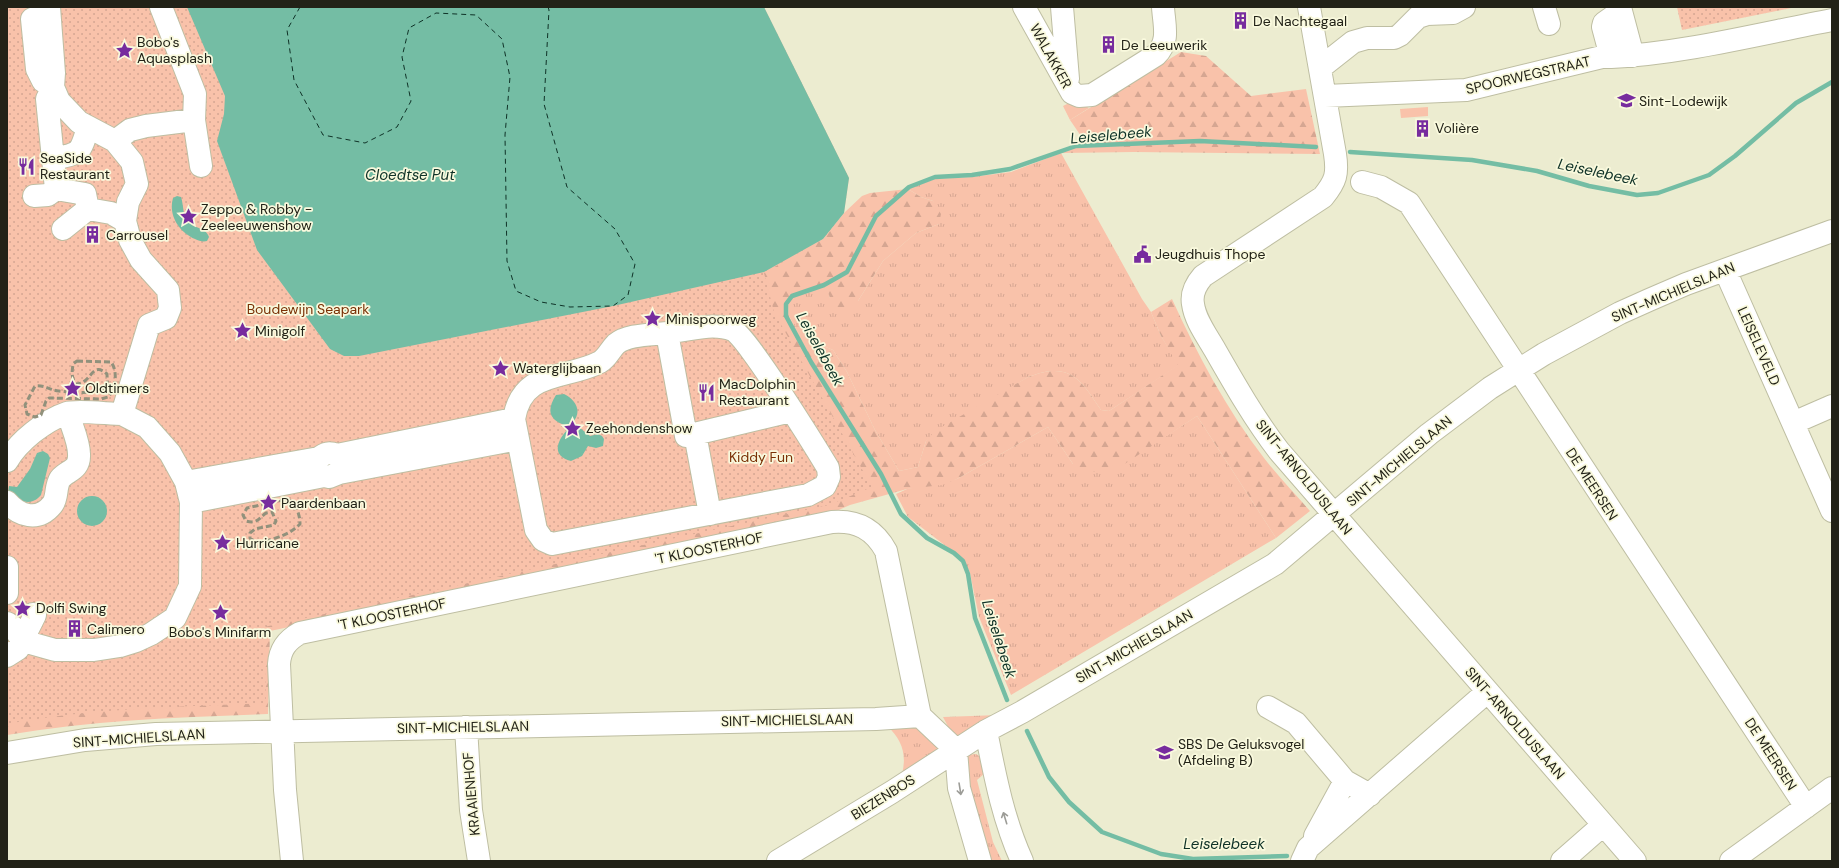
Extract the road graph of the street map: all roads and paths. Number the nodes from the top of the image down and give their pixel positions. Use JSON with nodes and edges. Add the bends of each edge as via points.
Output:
{"nodes":[{"id":1,"x":161,"y":7,"type":"edge"},
{"id":2,"x":1024,"y":7,"type":"edge"},
{"id":3,"x":1062,"y":7,"type":"edge"},
{"id":4,"x":1163,"y":7,"type":"edge"},
{"id":5,"x":1309,"y":7,"type":"edge"},
{"id":6,"x":1464,"y":7,"type":"edge"},
{"id":7,"x":48,"y":10,"type":"edge"},
{"id":8,"x":1832,"y":20,"type":"edge"},
{"id":9,"x":1633,"y":56,"type":"junction"},
{"id":10,"x":1611,"y":57,"type":"junction"},
{"id":11,"x":1320,"y":68,"type":"junction"},
{"id":12,"x":53,"y":87,"type":"junction"},
{"id":13,"x":1077,"y":91,"type":"junction"},
{"id":14,"x":1325,"y":96,"type":"junction"},
{"id":15,"x":194,"y":120,"type":"junction"},
{"id":16,"x":84,"y":124,"type":"junction"},
{"id":17,"x":116,"y":141,"type":"junction"},
{"id":18,"x":51,"y":150,"type":"junction"},
{"id":19,"x":200,"y":166,"type":"dead end"},
{"id":20,"x":1362,"y":182,"type":"dead end"},
{"id":21,"x":56,"y":189,"type":"junction"},
{"id":22,"x":34,"y":196,"type":"dead end"},
{"id":23,"x":88,"y":208,"type":"junction"},
{"id":24,"x":125,"y":221,"type":"junction"},
{"id":25,"x":63,"y":229,"type":"dead end"},
{"id":26,"x":1832,"y":231,"type":"edge"},
{"id":27,"x":1725,"y":270,"type":"junction"},
{"id":28,"x":667,"y":333,"type":"junction"},
{"id":29,"x":1517,"y":370,"type":"junction"},
{"id":30,"x":1832,"y":406,"type":"edge"},
{"id":31,"x":791,"y":411,"type":"junction"},
{"id":32,"x":68,"y":413,"type":"junction"},
{"id":33,"x":122,"y":414,"type":"junction"},
{"id":34,"x":1793,"y":423,"type":"junction"},
{"id":35,"x":516,"y":429,"type":"junction"},
{"id":36,"x":695,"y":434,"type":"junction"},
{"id":37,"x":7,"y":461,"type":"edge"},
{"id":38,"x":189,"y":492,"type":"junction"},
{"id":39,"x":7,"y":502,"type":"edge"},
{"id":40,"x":1832,"y":511,"type":"edge"},
{"id":41,"x":710,"y":514,"type":"junction"},
{"id":42,"x":1334,"y":515,"type":"junction"},
{"id":43,"x":7,"y":567,"type":"edge"},
{"id":44,"x":7,"y":593,"type":"edge"},
{"id":45,"x":33,"y":614,"type":"dead end"},
{"id":46,"x":7,"y":623,"type":"edge"},
{"id":47,"x":23,"y":640,"type":"junction"},
{"id":48,"x":7,"y":656,"type":"edge"},
{"id":49,"x":1487,"y":692,"type":"junction"},
{"id":50,"x":1268,"y":707,"type":"dead end"},
{"id":51,"x":920,"y":716,"type":"junction"},
{"id":52,"x":466,"y":727,"type":"junction"},
{"id":53,"x":282,"y":731,"type":"junction"},
{"id":54,"x":986,"y":731,"type":"junction"},
{"id":55,"x":956,"y":750,"type":"junction"},
{"id":56,"x":7,"y":753,"type":"edge"},
{"id":57,"x":1345,"y":781,"type":"junction"},
{"id":58,"x":1832,"y":788,"type":"edge"},
{"id":59,"x":1370,"y":795,"type":"junction"},
{"id":60,"x":1806,"y":807,"type":"junction"},
{"id":61,"x":1603,"y":825,"type":"junction"},
{"id":62,"x":1305,"y":855,"type":"edge"},
{"id":63,"x":292,"y":861,"type":"edge"},
{"id":64,"x":479,"y":861,"type":"edge"},
{"id":65,"x":778,"y":861,"type":"edge"},
{"id":66,"x":980,"y":861,"type":"edge"},
{"id":67,"x":1022,"y":861,"type":"edge"},
{"id":68,"x":1562,"y":861,"type":"edge"},
{"id":69,"x":1635,"y":861,"type":"edge"},
{"id":70,"x":1731,"y":861,"type":"edge"}],
"edges":[{"from":1,"to":15,"type":"street","via":[[195,94]]},
{"from":2,"to":13,"type":"street","name":"WALAKKER"},
{"from":3,"to":13,"type":"street"},
{"from":4,"to":13,"type":"street","via":[[1166,38],[1156,55],[1092,95]]},
{"from":5,"to":11,"type":"street","name":"SINT-ARNOLDUSLAAN"},
{"from":6,"to":11,"type":"street","via":[[1453,13],[1427,14],[1418,18],[1400,36],[1394,38],[1367,38],[1353,42]]},
{"from":7,"to":12,"type":"street"},
{"from":8,"to":9,"type":"street","name":"SPOORWEGSTRAAT"},
{"from":9,"to":10,"type":"street","name":"SPOORWEGSTRAAT"},
{"from":9,"to":10,"type":"street","name":"SPOORWEGSTRAAT","via":[[1621,11],[1604,23],[1603,27]]},
{"from":10,"to":14,"type":"street","name":"SPOORWEGSTRAAT","via":[[1466,90]]},
{"from":11,"to":14,"type":"street","name":"SINT-ARNOLDUSLAAN"},
{"from":12,"to":16,"type":"street","via":[[59,101]]},
{"from":12,"to":18,"type":"street","via":[[47,99]]},
{"from":14,"to":42,"type":"street","name":"SINT-ARNOLDUSLAAN","via":[[1337,170],[1334,184],[1324,197],[1203,276],[1196,284],[1193,304],[1201,325],[1260,425]]},
{"from":15,"to":17,"type":"street","via":[[130,130]]},
{"from":15,"to":19,"type":"street"},
{"from":16,"to":17,"type":"street"},
{"from":16,"to":18,"type":"street","via":[[62,130]]},
{"from":17,"to":24,"type":"street","via":[[132,162],[137,184],[128,202]]},
{"from":18,"to":21,"type":"street"},
{"from":20,"to":29,"type":"street","name":"DE MEERSEN","via":[[1382,187],[1409,203]]},
{"from":21,"to":22,"type":"street","via":[[48,195]]},
{"from":21,"to":23,"type":"street","via":[[85,194]]},
{"from":23,"to":24,"type":"street","via":[[111,213]]},
{"from":23,"to":25,"type":"street"},
{"from":24,"to":33,"type":"street","via":[[130,240],[141,260],[168,290],[170,308],[166,318],[149,325]]},
{"from":26,"to":27,"type":"street","name":"SINT-MICHIELSLAAN"},
{"from":27,"to":29,"type":"street","name":"SINT-MICHIELSLAAN","via":[[1620,313]]},
{"from":27,"to":34,"type":"street","name":"LEISELEVELD"},
{"from":28,"to":31,"type":"street","via":[[718,326],[735,330],[748,344]]},
{"from":28,"to":35,"type":"street","via":[[627,339],[617,344],[601,362],[544,378],[524,394],[519,402]]},
{"from":28,"to":36,"type":"street","via":[[686,436]]},
{"from":29,"to":42,"type":"street","name":"SINT-MICHIELSLAAN","via":[[1429,434]]},
{"from":29,"to":60,"type":"street","name":"DE MEERSEN"},
{"from":30,"to":34,"type":"street"},
{"from":31,"to":36,"type":"street"},
{"from":31,"to":41,"type":"street","via":[[828,468],[825,486],[808,495]]},
{"from":32,"to":33,"type":"street"},
{"from":32,"to":37,"type":"street","via":[[40,428],[14,449]]},
{"from":32,"to":39,"type":"street","via":[[80,454],[78,464],[72,472],[61,478],[52,506],[43,512],[27,515],[20,514]]},
{"from":33,"to":38,"type":"street","via":[[147,427],[170,453]]},
{"from":34,"to":40,"type":"street","name":"LEISELEVELD"},
{"from":35,"to":38,"type":"street"},
{"from":35,"to":41,"type":"street","via":[[536,530],[543,540],[552,544]]},
{"from":36,"to":41,"type":"street"},
{"from":38,"to":47,"type":"street","via":[[190,586],[184,618],[151,634],[133,638],[120,646],[94,645],[55,650]]},
{"from":42,"to":49,"type":"street","name":"SINT-ARNOLDUSLAAN"},
{"from":42,"to":54,"type":"street","name":"SINT-MICHIELSLAAN","via":[[1275,564]]},
{"from":43,"to":44,"type":"street"},
{"from":45,"to":47,"type":"street","via":[[35,615]]},
{"from":46,"to":47,"type":"street"},
{"from":47,"to":48,"type":"street","via":[[18,649]]},
{"from":49,"to":59,"type":"street"},
{"from":49,"to":61,"type":"street","name":"SINT-ARNOLDUSLAAN"},
{"from":50,"to":57,"type":"street","via":[[1296,723]]},
{"from":51,"to":52,"type":"street","name":"SINT-MICHIELSLAAN"},
{"from":51,"to":53,"type":"street","name":"'T KLOOSTERHOF","via":[[886,551],[870,530],[858,523],[845,521],[300,633],[284,646],[280,656]]},
{"from":51,"to":55,"type":"street"},
{"from":52,"to":53,"type":"street","name":"SINT-MICHIELSLAAN"},
{"from":52,"to":64,"type":"street","name":"KRAAIENHOF","via":[[471,810]]},
{"from":53,"to":56,"type":"street","name":"SINT-MICHIELSLAAN","via":[[156,734]]},
{"from":53,"to":63,"type":"street","name":"'T KLOOSTERHOF","via":[[284,790]]},
{"from":54,"to":55,"type":"street","name":"BIEZENBOS"},
{"from":67,"to":54,"type":"street","one_way":true,"via":[[1000,799]]},
{"from":55,"to":65,"type":"street","name":"BIEZENBOS"},
{"from":55,"to":66,"type":"street","one_way":true,"via":[[959,788]]},
{"from":57,"to":59,"type":"street"},
{"from":57,"to":62,"type":"street"},
{"from":58,"to":60,"type":"street"},
{"from":59,"to":62,"type":"street"},
{"from":60,"to":70,"type":"street"},
{"from":61,"to":68,"type":"street"},
{"from":61,"to":69,"type":"street","name":"SINT-ARNOLDUSLAAN"}]}
